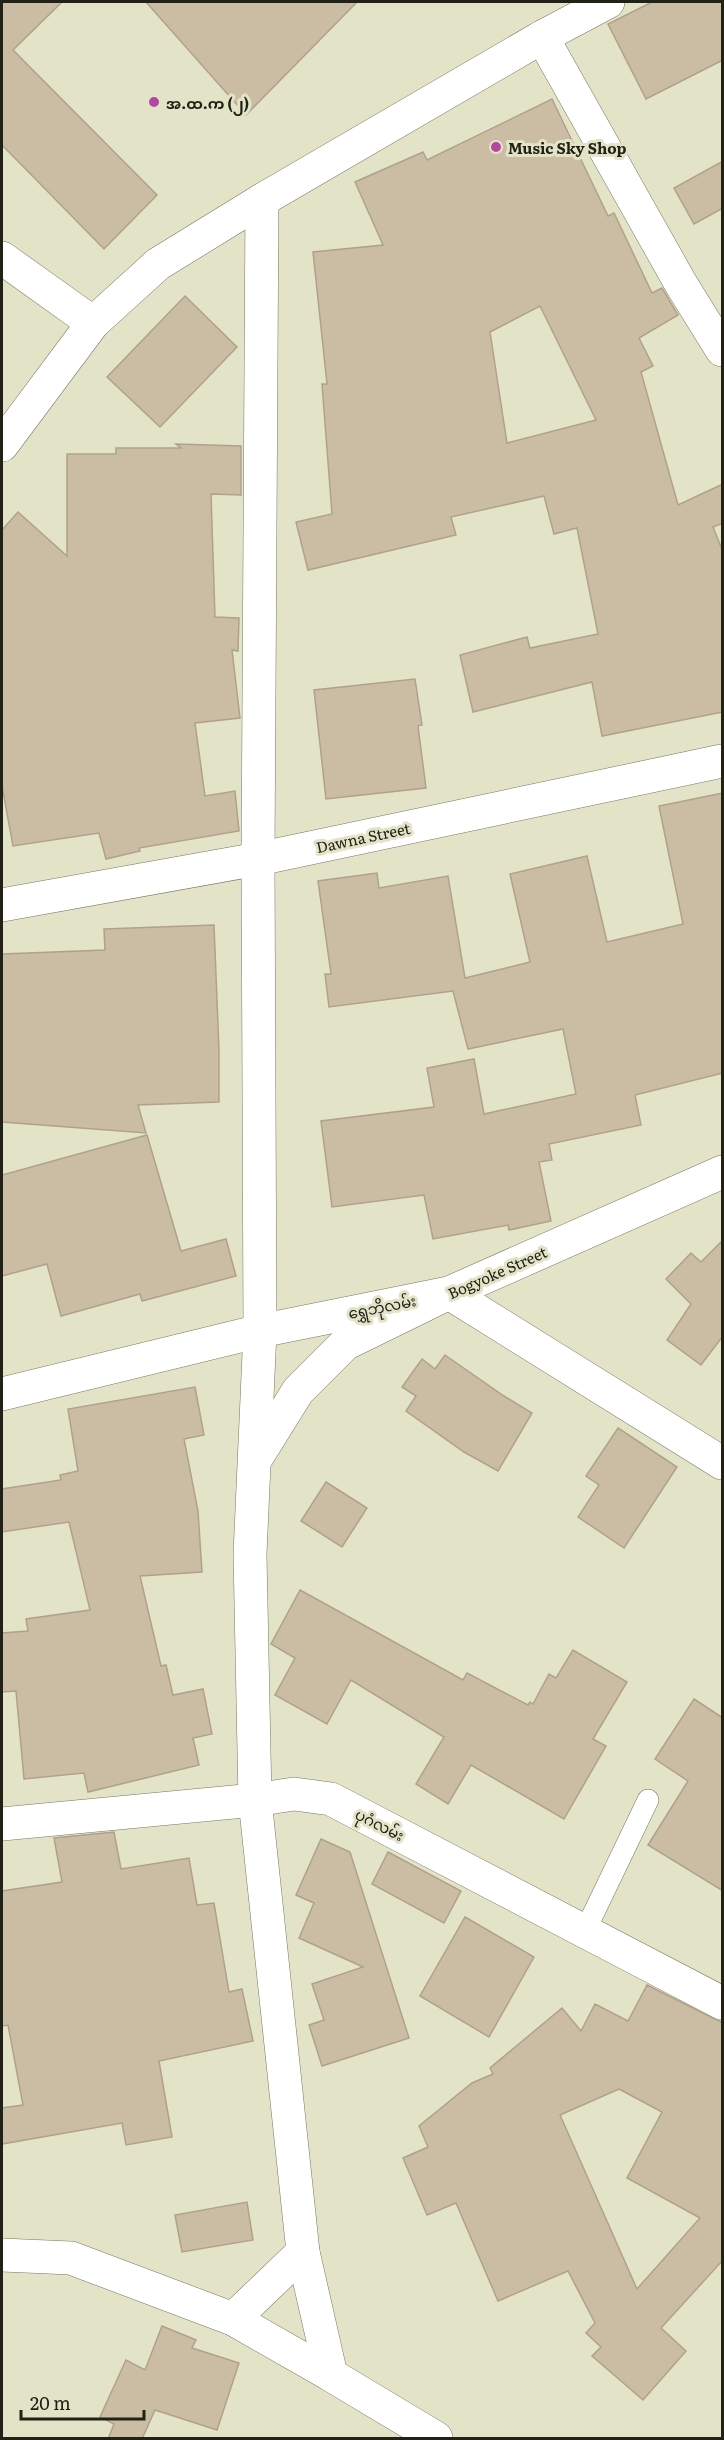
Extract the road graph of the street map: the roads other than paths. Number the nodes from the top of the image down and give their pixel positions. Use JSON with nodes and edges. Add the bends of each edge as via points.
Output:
{"nodes":[{"id":1,"x":608,"y":2,"type":"edge"},
{"id":2,"x":542,"y":38,"type":"junction"},
{"id":3,"x":262,"y":200,"type":"junction"},
{"id":4,"x":2,"y":258,"type":"edge"},
{"id":5,"x":93,"y":323,"type":"junction"},
{"id":6,"x":723,"y":350,"type":"edge"},
{"id":7,"x":2,"y":445,"type":"edge"},
{"id":8,"x":723,"y":761,"type":"edge"},
{"id":9,"x":258,"y":859,"type":"junction"},
{"id":10,"x":2,"y":905,"type":"edge"},
{"id":11,"x":723,"y":1172,"type":"edge"},
{"id":12,"x":449,"y":1293,"type":"junction"},
{"id":13,"x":260,"y":1332,"type":"junction"},
{"id":14,"x":2,"y":1394,"type":"edge"},
{"id":15,"x":254,"y":1462,"type":"junction"},
{"id":16,"x":723,"y":1463,"type":"edge"},
{"id":17,"x":255,"y":1800,"type":"junction"},
{"id":18,"x":648,"y":1800,"type":"dead end"},
{"id":19,"x":2,"y":1824,"type":"edge"},
{"id":20,"x":585,"y":1931,"type":"junction"},
{"id":21,"x":723,"y":2003,"type":"edge"},
{"id":22,"x":303,"y":2252,"type":"junction"},
{"id":23,"x":2,"y":2255,"type":"edge"},
{"id":24,"x":233,"y":2319,"type":"junction"},
{"id":25,"x":331,"y":2374,"type":"junction"},
{"id":26,"x":436,"y":2439,"type":"edge"}],
"edges":[{"from":1,"to":2,"type":"street"},
{"from":2,"to":3,"type":"street"},
{"from":2,"to":6,"type":"street","via":[[681,284]]},
{"from":3,"to":5,"type":"street","via":[[158,264]]},
{"from":3,"to":9,"type":"street"},
{"from":4,"to":5,"type":"street"},
{"from":5,"to":7,"type":"street"},
{"from":8,"to":9,"type":"street","name":"Dawna Street"},
{"from":9,"to":10,"type":"street","name":"Dawna Street"},
{"from":9,"to":13,"type":"street"},
{"from":11,"to":12,"type":"street","name":"Bogyoke Street"},
{"from":12,"to":13,"type":"street","name":"ရွှေဘိုလမ်း"},
{"from":12,"to":15,"type":"street","name":"Bogyoke Street","via":[[345,1344],[298,1391]]},
{"from":12,"to":16,"type":"street"},
{"from":13,"to":14,"type":"street","name":"ရွှေဘိုလမ်း"},
{"from":13,"to":15,"type":"street"},
{"from":15,"to":17,"type":"street","via":[[250,1554]]},
{"from":17,"to":19,"type":"street","name":"ပုဂံလမ်း"},
{"from":17,"to":20,"type":"street","name":"ပုဂံလမ်း","via":[[294,1794],[331,1799]]},
{"from":17,"to":22,"type":"street"},
{"from":18,"to":20,"type":"lane"},
{"from":20,"to":21,"type":"street","name":"ပုဂံလမ်း"},
{"from":22,"to":24,"type":"street"},
{"from":22,"to":25,"type":"street"},
{"from":23,"to":24,"type":"street","via":[[71,2258]]},
{"from":24,"to":25,"type":"street"},
{"from":25,"to":26,"type":"street"}]}
